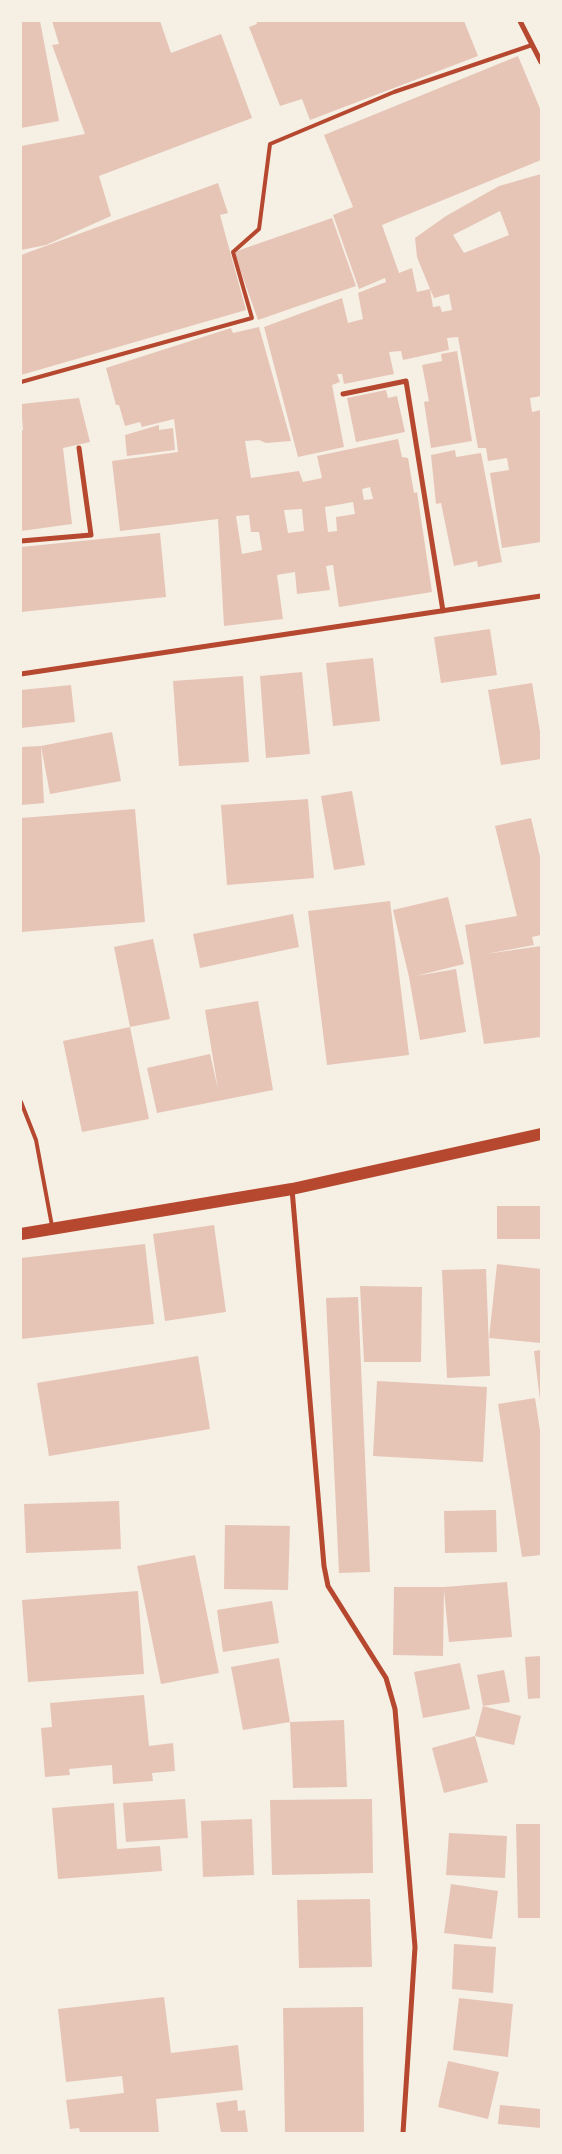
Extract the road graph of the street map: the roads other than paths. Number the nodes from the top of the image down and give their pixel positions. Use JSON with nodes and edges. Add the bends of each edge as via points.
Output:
{"nodes":[{"id":1,"x":520,"y":21,"type":"edge"},
{"id":2,"x":532,"y":45,"type":"junction"},
{"id":3,"x":541,"y":62,"type":"edge"},
{"id":4,"x":21,"y":382,"type":"edge"},
{"id":5,"x":343,"y":394,"type":"dead end"},
{"id":6,"x":79,"y":448,"type":"dead end"},
{"id":7,"x":21,"y":541,"type":"edge"},
{"id":8,"x":541,"y":596,"type":"edge"},
{"id":9,"x":443,"y":611,"type":"junction"},
{"id":10,"x":21,"y":674,"type":"edge"},
{"id":11,"x":21,"y":1102,"type":"edge"},
{"id":12,"x":541,"y":1134,"type":"edge"},
{"id":13,"x":292,"y":1189,"type":"junction"},
{"id":14,"x":52,"y":1228,"type":"junction"},
{"id":15,"x":21,"y":1234,"type":"edge"},
{"id":16,"x":403,"y":2133,"type":"edge"}],
"edges":[{"from":1,"to":2,"type":"street"},
{"from":2,"to":3,"type":"street"},
{"from":2,"to":4,"type":"lane","via":[[394,92],[270,144],[259,230],[233,252],[252,318]]},
{"from":5,"to":9,"type":"street","via":[[406,381]]},
{"from":6,"to":7,"type":"street","via":[[91,535]]},
{"from":8,"to":9,"type":"street"},
{"from":9,"to":10,"type":"street"},
{"from":11,"to":14,"type":"lane","via":[[36,1140]]},
{"from":12,"to":13,"type":"main road"},
{"from":13,"to":14,"type":"main road"},
{"from":13,"to":16,"type":"street","via":[[324,1566],[331,1590],[386,1678],[395,1709],[415,1947]]},
{"from":14,"to":15,"type":"main road"}]}
